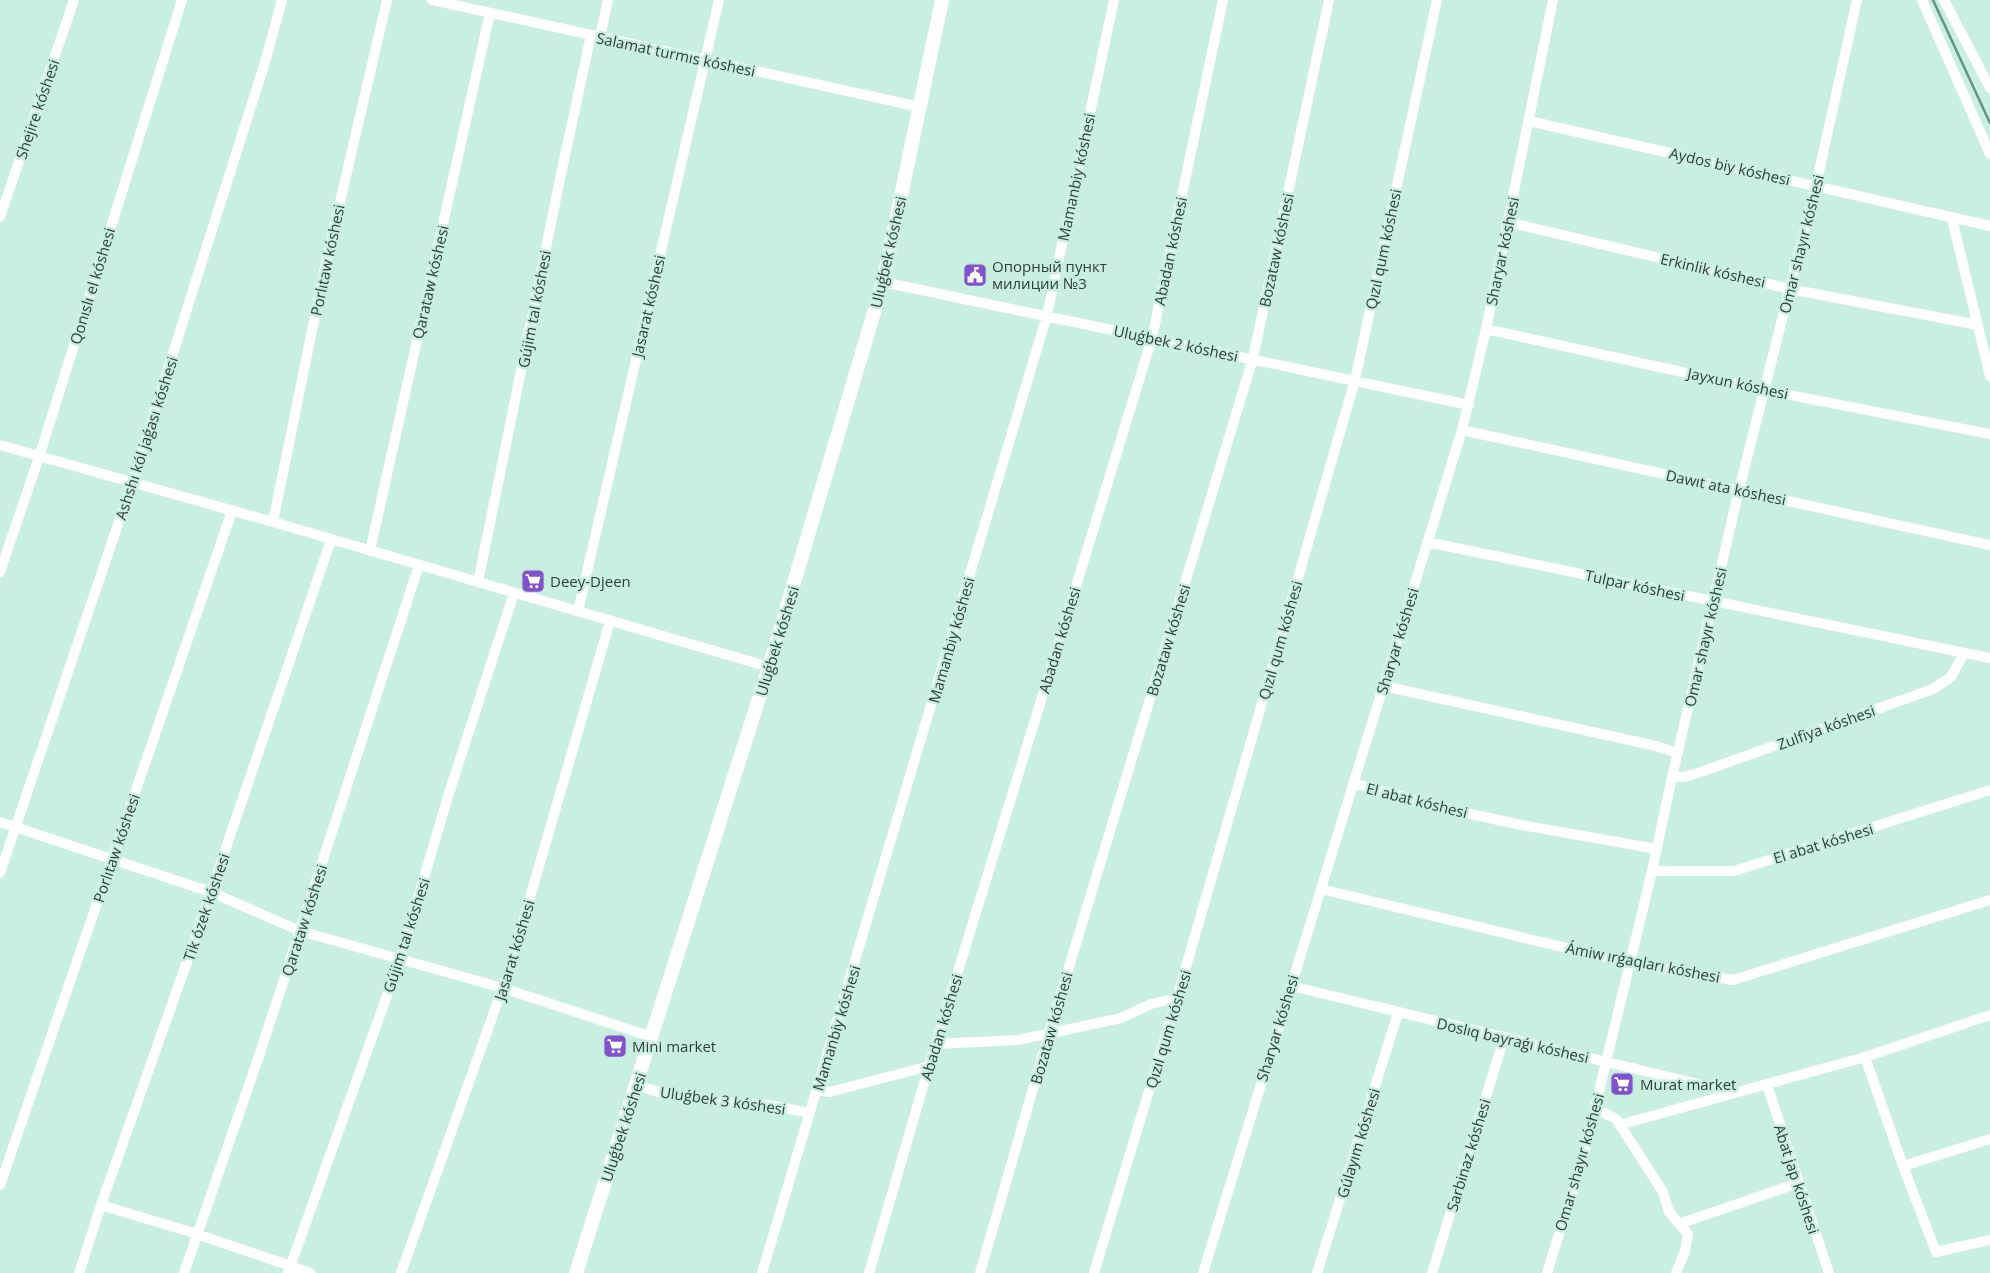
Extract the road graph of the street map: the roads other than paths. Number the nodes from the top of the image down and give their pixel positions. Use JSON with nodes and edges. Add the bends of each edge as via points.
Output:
{"nodes":[{"id":1,"x":74,"y":0,"type":"edge"},
{"id":2,"x":182,"y":0,"type":"edge"},
{"id":3,"x":282,"y":0,"type":"edge"},
{"id":4,"x":387,"y":0,"type":"edge"},
{"id":5,"x":432,"y":0,"type":"edge"},
{"id":6,"x":608,"y":0,"type":"edge"},
{"id":7,"x":718,"y":0,"type":"edge"},
{"id":8,"x":942,"y":0,"type":"edge"},
{"id":9,"x":1114,"y":0,"type":"edge"},
{"id":10,"x":1223,"y":0,"type":"edge"},
{"id":11,"x":1328,"y":0,"type":"edge"},
{"id":12,"x":1437,"y":0,"type":"edge"},
{"id":13,"x":1553,"y":0,"type":"edge"},
{"id":14,"x":1857,"y":0,"type":"edge"},
{"id":15,"x":1922,"y":0,"type":"edge"},
{"id":16,"x":1944,"y":0,"type":"edge"},
{"id":17,"x":490,"y":13,"type":"junction"},
{"id":18,"x":596,"y":36,"type":"junction"},
{"id":19,"x":705,"y":60,"type":"junction"},
{"id":20,"x":1990,"y":88,"type":"edge"},
{"id":21,"x":920,"y":107,"type":"junction"},
{"id":22,"x":1529,"y":121,"type":"junction"},
{"id":23,"x":1990,"y":154,"type":"edge"},
{"id":24,"x":1816,"y":185,"type":"junction"},
{"id":25,"x":0,"y":217,"type":"edge"},
{"id":26,"x":1952,"y":219,"type":"junction"},
{"id":27,"x":1508,"y":222,"type":"junction"},
{"id":28,"x":1990,"y":226,"type":"edge"},
{"id":29,"x":883,"y":282,"type":"junction"},
{"id":30,"x":1790,"y":289,"type":"junction"},
{"id":31,"x":1047,"y":315,"type":"junction"},
{"id":32,"x":1978,"y":325,"type":"junction"},
{"id":33,"x":1486,"y":328,"type":"junction"},
{"id":34,"x":1152,"y":338,"type":"junction"},
{"id":35,"x":1252,"y":358,"type":"junction"},
{"id":36,"x":1990,"y":376,"type":"edge"},
{"id":37,"x":1355,"y":380,"type":"junction"},
{"id":38,"x":1764,"y":390,"type":"junction"},
{"id":39,"x":1468,"y":404,"type":"junction"},
{"id":40,"x":1462,"y":430,"type":"junction"},
{"id":41,"x":1990,"y":434,"type":"edge"},
{"id":42,"x":0,"y":445,"type":"edge"},
{"id":43,"x":39,"y":457,"type":"junction"},
{"id":44,"x":132,"y":483,"type":"junction"},
{"id":45,"x":1739,"y":490,"type":"junction"},
{"id":46,"x":232,"y":511,"type":"junction"},
{"id":47,"x":273,"y":522,"type":"junction"},
{"id":48,"x":331,"y":540,"type":"junction"},
{"id":49,"x":1427,"y":542,"type":"junction"},
{"id":50,"x":1990,"y":545,"type":"edge"},
{"id":51,"x":370,"y":551,"type":"junction"},
{"id":52,"x":419,"y":565,"type":"junction"},
{"id":53,"x":0,"y":572,"type":"edge"},
{"id":54,"x":478,"y":582,"type":"junction"},
{"id":55,"x":514,"y":593,"type":"junction"},
{"id":56,"x":1713,"y":601,"type":"junction"},
{"id":57,"x":578,"y":611,"type":"junction"},
{"id":58,"x":610,"y":621,"type":"junction"},
{"id":59,"x":1964,"y":653,"type":"junction"},
{"id":60,"x":1990,"y":658,"type":"edge"},
{"id":61,"x":770,"y":667,"type":"junction"},
{"id":62,"x":1383,"y":686,"type":"junction"},
{"id":63,"x":1678,"y":753,"type":"junction"},
{"id":64,"x":1672,"y":777,"type":"junction"},
{"id":65,"x":1353,"y":783,"type":"junction"},
{"id":66,"x":1990,"y":790,"type":"edge"},
{"id":67,"x":0,"y":822,"type":"edge"},
{"id":68,"x":16,"y":828,"type":"junction"},
{"id":69,"x":1657,"y":849,"type":"junction"},
{"id":70,"x":112,"y":859,"type":"junction"},
{"id":71,"x":1652,"y":871,"type":"junction"},
{"id":72,"x":0,"y":873,"type":"edge"},
{"id":73,"x":1320,"y":888,"type":"junction"},
{"id":74,"x":211,"y":892,"type":"junction"},
{"id":75,"x":1990,"y":900,"type":"edge"},
{"id":76,"x":300,"y":931,"type":"junction"},
{"id":77,"x":400,"y":959,"type":"junction"},
{"id":78,"x":1629,"y":963,"type":"junction"},
{"id":79,"x":1291,"y":986,"type":"junction"},
{"id":80,"x":503,"y":988,"type":"junction"},
{"id":81,"x":1177,"y":998,"type":"junction"},
{"id":82,"x":1398,"y":1013,"type":"junction"},
{"id":83,"x":1990,"y":1015,"type":"edge"},
{"id":84,"x":1049,"y":1034,"type":"junction"},
{"id":85,"x":652,"y":1037,"type":"junction"},
{"id":86,"x":1504,"y":1038,"type":"junction"},
{"id":87,"x":936,"y":1044,"type":"junction"},
{"id":88,"x":1865,"y":1057,"type":"junction"},
{"id":89,"x":1606,"y":1062,"type":"junction"},
{"id":90,"x":929,"y":1066,"type":"junction"},
{"id":91,"x":636,"y":1085,"type":"junction"},
{"id":92,"x":1767,"y":1085,"type":"junction"},
{"id":93,"x":817,"y":1090,"type":"junction"},
{"id":94,"x":1736,"y":1093,"type":"junction"},
{"id":95,"x":1595,"y":1108,"type":"junction"},
{"id":96,"x":810,"y":1113,"type":"junction"},
{"id":97,"x":1619,"y":1124,"type":"junction"},
{"id":98,"x":1990,"y":1139,"type":"edge"},
{"id":99,"x":1903,"y":1166,"type":"junction"},
{"id":100,"x":1798,"y":1183,"type":"junction"},
{"id":101,"x":0,"y":1185,"type":"edge"},
{"id":102,"x":101,"y":1205,"type":"junction"},
{"id":103,"x":1679,"y":1224,"type":"junction"},
{"id":104,"x":197,"y":1234,"type":"junction"},
{"id":105,"x":1990,"y":1240,"type":"edge"},
{"id":106,"x":289,"y":1270,"type":"edge"},
{"id":107,"x":79,"y":1273,"type":"edge"},
{"id":108,"x":184,"y":1273,"type":"edge"},
{"id":109,"x":310,"y":1273,"type":"edge"},
{"id":110,"x":401,"y":1273,"type":"edge"},
{"id":111,"x":576,"y":1273,"type":"edge"},
{"id":112,"x":762,"y":1273,"type":"edge"},
{"id":113,"x":868,"y":1273,"type":"edge"},
{"id":114,"x":980,"y":1273,"type":"edge"},
{"id":115,"x":1094,"y":1273,"type":"edge"},
{"id":116,"x":1203,"y":1273,"type":"edge"},
{"id":117,"x":1317,"y":1273,"type":"edge"},
{"id":118,"x":1432,"y":1273,"type":"edge"},
{"id":119,"x":1546,"y":1273,"type":"edge"},
{"id":120,"x":1676,"y":1273,"type":"edge"},
{"id":121,"x":1829,"y":1273,"type":"edge"}],
"edges":[{"from":1,"to":25,"type":"street","name":"Shejire kóshesi"},
{"from":2,"to":43,"type":"street","name":"Qonıslı el kóshesi"},
{"from":3,"to":44,"type":"street","name":"Ashshı kól jaǵası kóshesi"},
{"from":4,"to":47,"type":"street","name":"Porlıtaw kóshesi","via":[[326,262]]},
{"from":5,"to":17,"type":"street","name":"Salamat turmıs kóshesi"},
{"from":6,"to":18,"type":"street","name":"Gújim tal kóshesi"},
{"from":7,"to":19,"type":"street","name":"Jasarat kóshesi"},
{"from":8,"to":21,"type":"street","name":"Uluǵbek kóshesi"},
{"from":9,"to":31,"type":"street","name":"Mamanbiy kóshesi"},
{"from":10,"to":34,"type":"street","name":"Abadan kóshesi"},
{"from":11,"to":35,"type":"street","name":"Bozataw kóshesi"},
{"from":12,"to":37,"type":"street","name":"Qızıl qum kóshesi"},
{"from":13,"to":22,"type":"street","name":"Sharyar kóshesi"},
{"from":14,"to":24,"type":"street","name":"Omar shayır kóshesi"},
{"from":15,"to":23,"type":"street"},
{"from":16,"to":20,"type":"street"},
{"from":17,"to":18,"type":"street","name":"Salamat turmıs kóshesi"},
{"from":17,"to":51,"type":"street","name":"Qarataw kóshesi"},
{"from":18,"to":19,"type":"street","name":"Salamat turmıs kóshesi"},
{"from":18,"to":54,"type":"street","name":"Gújim tal kóshesi"},
{"from":19,"to":21,"type":"street","name":"Salamat turmıs kóshesi"},
{"from":19,"to":57,"type":"street","name":"Jasarat kóshesi"},
{"from":21,"to":29,"type":"street","name":"Uluǵbek kóshesi"},
{"from":22,"to":24,"type":"street","name":"Aydos biy kóshesi"},
{"from":22,"to":27,"type":"street","name":"Sharyar kóshesi"},
{"from":24,"to":26,"type":"street","name":"Aydos biy kóshesi"},
{"from":24,"to":30,"type":"street","name":"Omar shayır kóshesi"},
{"from":26,"to":28,"type":"street","name":"Aydos biy kóshesi"},
{"from":26,"to":32,"type":"street"},
{"from":27,"to":30,"type":"street","name":"Erkinlik kóshesi"},
{"from":27,"to":33,"type":"street","name":"Sharyar kóshesi"},
{"from":29,"to":31,"type":"street","name":"Uluǵbek 2 kóshesi"},
{"from":29,"to":61,"type":"street","name":"Uluǵbek kóshesi"},
{"from":30,"to":32,"type":"street","name":"Erkinlik kóshesi"},
{"from":30,"to":38,"type":"street","name":"Omar shayır kóshesi"},
{"from":31,"to":34,"type":"street","name":"Uluǵbek 2 kóshesi"},
{"from":31,"to":93,"type":"street","name":"Mamanbiy kóshesi"},
{"from":32,"to":36,"type":"street"},
{"from":33,"to":38,"type":"street","name":"Jayxun kóshesi"},
{"from":33,"to":39,"type":"street","name":"Sharyar kóshesi"},
{"from":34,"to":35,"type":"street","name":"Uluǵbek 2 kóshesi"},
{"from":34,"to":87,"type":"street","name":"Abadan kóshesi"},
{"from":35,"to":37,"type":"street","name":"Uluǵbek 2 kóshesi"},
{"from":35,"to":84,"type":"street","name":"Bozataw kóshesi"},
{"from":37,"to":39,"type":"street","name":"Uluǵbek 2 kóshesi"},
{"from":37,"to":81,"type":"street","name":"Qızıl qum kóshesi"},
{"from":38,"to":41,"type":"street","name":"Jayxun kóshesi"},
{"from":38,"to":45,"type":"street","name":"Omar shayır kóshesi"},
{"from":39,"to":40,"type":"street","name":"Sharyar kóshesi"},
{"from":40,"to":45,"type":"street","name":"Dawıt ata kóshesi"},
{"from":40,"to":49,"type":"street","name":"Sharyar kóshesi"},
{"from":42,"to":43,"type":"street"},
{"from":43,"to":44,"type":"street"},
{"from":43,"to":53,"type":"street","name":"Qonıslı el kóshesi"},
{"from":44,"to":46,"type":"street"},
{"from":44,"to":68,"type":"street","name":"Ashshı kól jaǵası kóshesi"},
{"from":45,"to":50,"type":"street","name":"Dawıt ata kóshesi"},
{"from":45,"to":56,"type":"street","name":"Omar shayır kóshesi"},
{"from":46,"to":47,"type":"street"},
{"from":46,"to":70,"type":"street","name":"Porlıtaw kóshesi"},
{"from":47,"to":48,"type":"street"},
{"from":48,"to":51,"type":"street"},
{"from":48,"to":74,"type":"street","name":"Tik ózek kóshesi"},
{"from":49,"to":56,"type":"street","name":"Tulpar kóshesi"},
{"from":49,"to":62,"type":"street","name":"Sharyar kóshesi"},
{"from":51,"to":52,"type":"street"},
{"from":52,"to":54,"type":"street"},
{"from":52,"to":76,"type":"street","name":"Qarataw kóshesi"},
{"from":54,"to":55,"type":"street"},
{"from":55,"to":57,"type":"street"},
{"from":55,"to":77,"type":"street","name":"Gújim tal kóshesi","via":[[449,793]]},
{"from":56,"to":59,"type":"street","name":"Tulpar kóshesi"},
{"from":56,"to":63,"type":"street","name":"Omar shayır kóshesi"},
{"from":57,"to":58,"type":"street"},
{"from":58,"to":61,"type":"street"},
{"from":58,"to":80,"type":"street","name":"Jasarat kóshesi"},
{"from":59,"to":60,"type":"street","name":"Tulpar kóshesi"},
{"from":59,"to":64,"type":"street","name":"Zulfiya kóshesi","via":[[1951,677],[1933,689],[1698,773]]},
{"from":61,"to":85,"type":"street","name":"Uluǵbek kóshesi"},
{"from":62,"to":63,"type":"street"},
{"from":62,"to":65,"type":"street","name":"Sharyar kóshesi"},
{"from":63,"to":64,"type":"street","name":"Omar shayır kóshesi"},
{"from":64,"to":69,"type":"street","name":"Omar shayır kóshesi"},
{"from":65,"to":69,"type":"street","name":"El abat kóshesi","via":[[1520,825]]},
{"from":65,"to":73,"type":"street","name":"Sharyar kóshesi"},
{"from":66,"to":71,"type":"street","name":"El abat kóshesi","via":[[1734,871]]},
{"from":67,"to":68,"type":"street"},
{"from":68,"to":70,"type":"street"},
{"from":68,"to":72,"type":"street","name":"Ashshı kól jaǵası kóshesi"},
{"from":69,"to":71,"type":"street","name":"Omar shayır kóshesi"},
{"from":70,"to":74,"type":"street"},
{"from":70,"to":101,"type":"street","name":"Porlıtaw kóshesi"},
{"from":71,"to":78,"type":"street","name":"Omar shayır kóshesi"},
{"from":73,"to":78,"type":"street","name":"Ámiw ırǵaqları kóshesi"},
{"from":73,"to":79,"type":"street","name":"Sharyar kóshesi"},
{"from":74,"to":76,"type":"street"},
{"from":74,"to":102,"type":"street","name":"Tik ózek kóshesi"},
{"from":75,"to":78,"type":"street","name":"Ámiw ırǵaqları kóshesi","via":[[1733,980]]},
{"from":76,"to":77,"type":"street"},
{"from":76,"to":104,"type":"street","name":"Qarataw kóshesi"},
{"from":77,"to":80,"type":"street"},
{"from":77,"to":106,"type":"street","name":"Gújim tal kóshesi"},
{"from":78,"to":89,"type":"street","name":"Omar shayır kóshesi"},
{"from":79,"to":82,"type":"street","name":"Doslıq bayraǵı kóshesi"},
{"from":79,"to":116,"type":"street","name":"Sharyar kóshesi"},
{"from":80,"to":85,"type":"street"},
{"from":80,"to":110,"type":"street","name":"Jasarat kóshesi"},
{"from":81,"to":84,"type":"street","via":[[1151,1004],[1121,1018]]},
{"from":81,"to":115,"type":"street","name":"Qızıl qum kóshesi"},
{"from":82,"to":86,"type":"street","name":"Doslıq bayraǵı kóshesi"},
{"from":82,"to":117,"type":"street","name":"Gúlayım kóshesi"},
{"from":83,"to":88,"type":"street","name":"Doslıq bayraǵı kóshesi"},
{"from":84,"to":87,"type":"street","via":[[1018,1040]]},
{"from":84,"to":114,"type":"street","name":"Bozataw kóshesi"},
{"from":85,"to":91,"type":"street","name":"Uluǵbek kóshesi"},
{"from":86,"to":89,"type":"street","name":"Doslıq bayraǵı kóshesi"},
{"from":86,"to":118,"type":"street","name":"Sarbinaz kóshesi"},
{"from":87,"to":90,"type":"street","name":"Abadan kóshesi"},
{"from":88,"to":92,"type":"street","name":"Doslıq bayraǵı kóshesi"},
{"from":88,"to":99,"type":"street"},
{"from":89,"to":94,"type":"street","name":"Doslıq bayraǵı kóshesi"},
{"from":89,"to":95,"type":"street","name":"Omar shayır kóshesi"},
{"from":90,"to":93,"type":"street","via":[[830,1092]]},
{"from":90,"to":113,"type":"street","name":"Abadan kóshesi"},
{"from":91,"to":96,"type":"street","name":"Uluǵbek 3 kóshesi","via":[[661,1093]]},
{"from":91,"to":111,"type":"street","name":"Uluǵbek kóshesi"},
{"from":92,"to":94,"type":"street","name":"Doslıq bayraǵı kóshesi"},
{"from":92,"to":100,"type":"street","name":"Abat jap kóshesi"},
{"from":93,"to":96,"type":"street","name":"Mamanbiy kóshesi"},
{"from":94,"to":97,"type":"street","name":"Doslıq bayraǵı kóshesi"},
{"from":95,"to":97,"type":"street"},
{"from":95,"to":119,"type":"street","name":"Omar shayır kóshesi"},
{"from":96,"to":112,"type":"street","name":"Mamanbiy kóshesi"},
{"from":97,"to":103,"type":"street","via":[[1659,1184],[1669,1212]]},
{"from":98,"to":99,"type":"street"},
{"from":99,"to":105,"type":"street","via":[[1936,1252]]},
{"from":100,"to":103,"type":"street"},
{"from":100,"to":121,"type":"street","name":"Abat jap kóshesi"},
{"from":102,"to":104,"type":"street"},
{"from":102,"to":107,"type":"street","name":"Tik ózek kóshesi"},
{"from":103,"to":120,"type":"street","via":[[1688,1234]]},
{"from":104,"to":106,"type":"street"},
{"from":104,"to":108,"type":"street","name":"Qarataw kóshesi"},
{"from":106,"to":109,"type":"street"}]}
